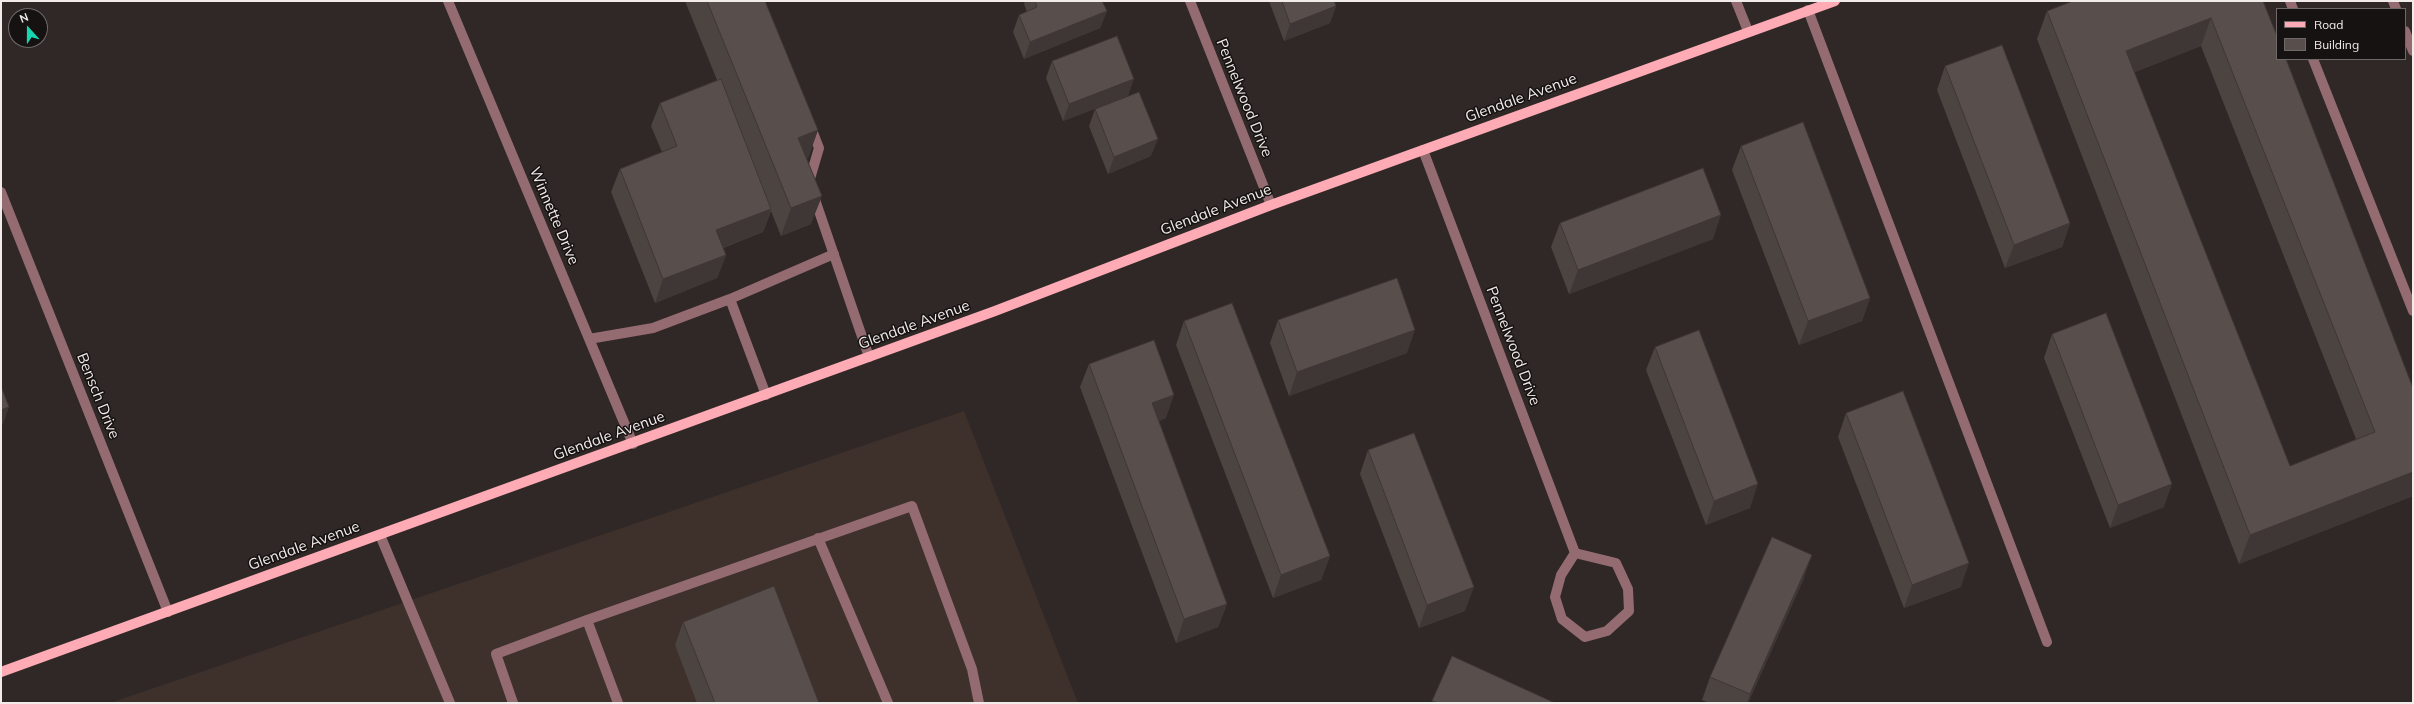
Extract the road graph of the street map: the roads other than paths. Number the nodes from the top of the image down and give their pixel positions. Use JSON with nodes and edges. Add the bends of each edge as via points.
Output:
{"nodes":[{"id":1,"x":448,"y":1,"type":"edge"},
{"id":2,"x":1190,"y":1,"type":"edge"},
{"id":3,"x":1736,"y":1,"type":"edge"},
{"id":4,"x":1835,"y":1,"type":"edge"},
{"id":5,"x":1808,"y":10,"type":"junction"},
{"id":6,"x":1748,"y":31,"type":"junction"},
{"id":7,"x":2406,"y":34,"type":"edge"},
{"id":8,"x":2413,"y":51,"type":"edge"},
{"id":9,"x":2313,"y":60,"type":"edge"},
{"id":10,"x":807,"y":119,"type":"edge"},
{"id":11,"x":1423,"y":150,"type":"junction"},
{"id":12,"x":1,"y":192,"type":"edge"},
{"id":13,"x":1271,"y":206,"type":"junction"},
{"id":14,"x":834,"y":254,"type":"junction"},
{"id":15,"x":730,"y":299,"type":"junction"},
{"id":16,"x":2413,"y":311,"type":"edge"},
{"id":17,"x":589,"y":339,"type":"junction"},
{"id":18,"x":869,"y":357,"type":"junction"},
{"id":19,"x":766,"y":395,"type":"junction"},
{"id":20,"x":632,"y":444,"type":"junction"},
{"id":21,"x":380,"y":534,"type":"junction"},
{"id":22,"x":818,"y":538,"type":"junction"},
{"id":23,"x":1575,"y":553,"type":"junction"},
{"id":24,"x":168,"y":612,"type":"junction"},
{"id":25,"x":587,"y":620,"type":"junction"},
{"id":26,"x":2047,"y":642,"type":"dead end"},
{"id":27,"x":1,"y":672,"type":"edge"},
{"id":28,"x":450,"y":703,"type":"edge"},
{"id":29,"x":513,"y":703,"type":"edge"},
{"id":30,"x":618,"y":703,"type":"edge"},
{"id":31,"x":888,"y":703,"type":"edge"},
{"id":32,"x":979,"y":703,"type":"edge"}],
"edges":[{"from":1,"to":17,"type":"street","name":"Winnette Drive"},
{"from":2,"to":13,"type":"street","name":"Pennelwood Drive"},
{"from":3,"to":6,"type":"street"},
{"from":4,"to":5,"type":"main road","name":"Glendale Avenue"},
{"from":5,"to":6,"type":"main road","name":"Glendale Avenue"},
{"from":5,"to":26,"type":"street"},
{"from":6,"to":11,"type":"main road","name":"Glendale Avenue"},
{"from":7,"to":8,"type":"street"},
{"from":9,"to":16,"type":"street"},
{"from":10,"to":14,"type":"street","via":[[819,148],[809,182]]},
{"from":11,"to":13,"type":"main road","name":"Glendale Avenue"},
{"from":11,"to":23,"type":"street","name":"Pennelwood Drive"},
{"from":12,"to":24,"type":"street","name":"Bensch Drive"},
{"from":13,"to":18,"type":"main road","name":"Glendale Avenue"},
{"from":14,"to":15,"type":"street"},
{"from":14,"to":18,"type":"street"},
{"from":15,"to":17,"type":"street","via":[[653,328]]},
{"from":15,"to":19,"type":"street"},
{"from":17,"to":20,"type":"street","name":"Winnette Drive"},
{"from":18,"to":19,"type":"main road","name":"Glendale Avenue"},
{"from":19,"to":20,"type":"main road","name":"Glendale Avenue"},
{"from":20,"to":21,"type":"main road","name":"Glendale Avenue"},
{"from":21,"to":24,"type":"main road","name":"Glendale Avenue"},
{"from":21,"to":28,"type":"street"},
{"from":22,"to":25,"type":"street"},
{"from":22,"to":31,"type":"street"},
{"from":22,"to":32,"type":"street","via":[[912,506],[972,669]]},
{"from":23,"to":23,"type":"street","via":[[1561,575],[1555,596],[1562,619],[1585,637],[1607,631],[1629,611],[1628,589],[1616,563]]},
{"from":24,"to":27,"type":"main road","name":"Glendale Avenue"},
{"from":25,"to":29,"type":"street","via":[[496,654]]},
{"from":25,"to":30,"type":"street"}]}
